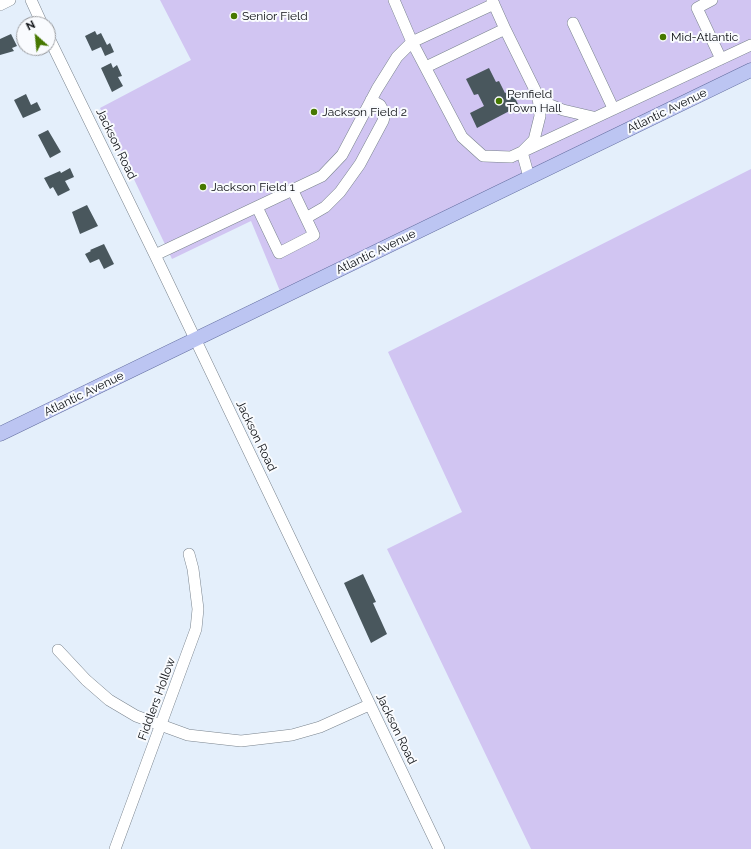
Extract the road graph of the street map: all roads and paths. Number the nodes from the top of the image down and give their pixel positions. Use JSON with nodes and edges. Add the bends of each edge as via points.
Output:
{"nodes":[{"id":1,"x":10,"y":0,"type":"edge"},
{"id":2,"x":31,"y":0,"type":"edge"},
{"id":3,"x":394,"y":0,"type":"edge"},
{"id":4,"x":712,"y":0,"type":"edge"},
{"id":5,"x":493,"y":2,"type":"edge"},
{"id":6,"x":0,"y":5,"type":"edge"},
{"id":7,"x":38,"y":16,"type":"edge"},
{"id":8,"x":573,"y":23,"type":"dead end"},
{"id":9,"x":505,"y":29,"type":"junction"},
{"id":10,"x":412,"y":42,"type":"junction"},
{"id":11,"x":751,"y":45,"type":"edge"},
{"id":12,"x":56,"y":52,"type":"edge"},
{"id":13,"x":720,"y":58,"type":"junction"},
{"id":14,"x":426,"y":67,"type":"junction"},
{"id":15,"x":751,"y":70,"type":"edge"},
{"id":16,"x":371,"y":100,"type":"junction"},
{"id":17,"x":538,"y":100,"type":"junction"},
{"id":18,"x":614,"y":108,"type":"junction"},
{"id":19,"x":593,"y":117,"type":"junction"},
{"id":20,"x":518,"y":154,"type":"junction"},
{"id":21,"x":527,"y":173,"type":"junction"},
{"id":22,"x":292,"y":191,"type":"junction"},
{"id":23,"x":257,"y":207,"type":"junction"},
{"id":24,"x":306,"y":218,"type":"junction"},
{"id":25,"x":155,"y":255,"type":"junction"},
{"id":26,"x":195,"y":340,"type":"junction"},
{"id":27,"x":0,"y":434,"type":"edge"},
{"id":28,"x":189,"y":554,"type":"dead end"},
{"id":29,"x":58,"y":650,"type":"dead end"},
{"id":30,"x":370,"y":705,"type":"junction"},
{"id":31,"x":161,"y":727,"type":"junction"},
{"id":32,"x":115,"y":849,"type":"edge"},
{"id":33,"x":439,"y":849,"type":"edge"}],
"edges":[{"from":1,"to":6,"type":"street"},
{"from":2,"to":7,"type":"street"},
{"from":3,"to":10,"type":"street"},
{"from":4,"to":13,"type":"street","via":[[697,8]]},
{"from":5,"to":9,"type":"street"},
{"from":5,"to":10,"type":"street"},
{"from":8,"to":18,"type":"street"},
{"from":9,"to":14,"type":"street"},
{"from":9,"to":17,"type":"street"},
{"from":10,"to":14,"type":"street"},
{"from":10,"to":16,"type":"street","via":[[397,57]]},
{"from":11,"to":13,"type":"street"},
{"from":12,"to":25,"type":"street","name":"Jackson Road"},
{"from":13,"to":18,"type":"street"},
{"from":14,"to":20,"type":"street","via":[[462,137],[483,156],[511,157]]},
{"from":15,"to":21,"type":"main road","name":"Atlantic Avenue"},
{"from":16,"to":22,"type":"street","via":[[354,135],[333,166],[322,176]]},
{"from":16,"to":24,"type":"street","via":[[383,108],[385,114],[360,164],[340,192],[325,207]]},
{"from":17,"to":19,"type":"street","via":[[563,110]]},
{"from":17,"to":20,"type":"street","via":[[540,116],[534,140]]},
{"from":18,"to":19,"type":"street"},
{"from":19,"to":20,"type":"street"},
{"from":20,"to":21,"type":"street","via":[[526,163]]},
{"from":21,"to":26,"type":"main road","name":"Atlantic Avenue"},
{"from":22,"to":23,"type":"street"},
{"from":22,"to":24,"type":"street"},
{"from":23,"to":24,"type":"street","via":[[279,253],[314,235]]},
{"from":23,"to":25,"type":"street"},
{"from":25,"to":26,"type":"street","name":"Jackson Road"},
{"from":26,"to":27,"type":"main road","name":"Atlantic Avenue"},
{"from":26,"to":30,"type":"street","name":"Jackson Road"},
{"from":28,"to":31,"type":"street","name":"Fiddlers Hollow","via":[[194,569],[198,609],[196,629]]},
{"from":29,"to":31,"type":"street","via":[[81,676],[109,700]]},
{"from":30,"to":31,"type":"street","via":[[320,727],[266,739],[219,740]]},
{"from":30,"to":33,"type":"street","name":"Jackson Road"},
{"from":31,"to":32,"type":"street","name":"Fiddlers Hollow"}]}
